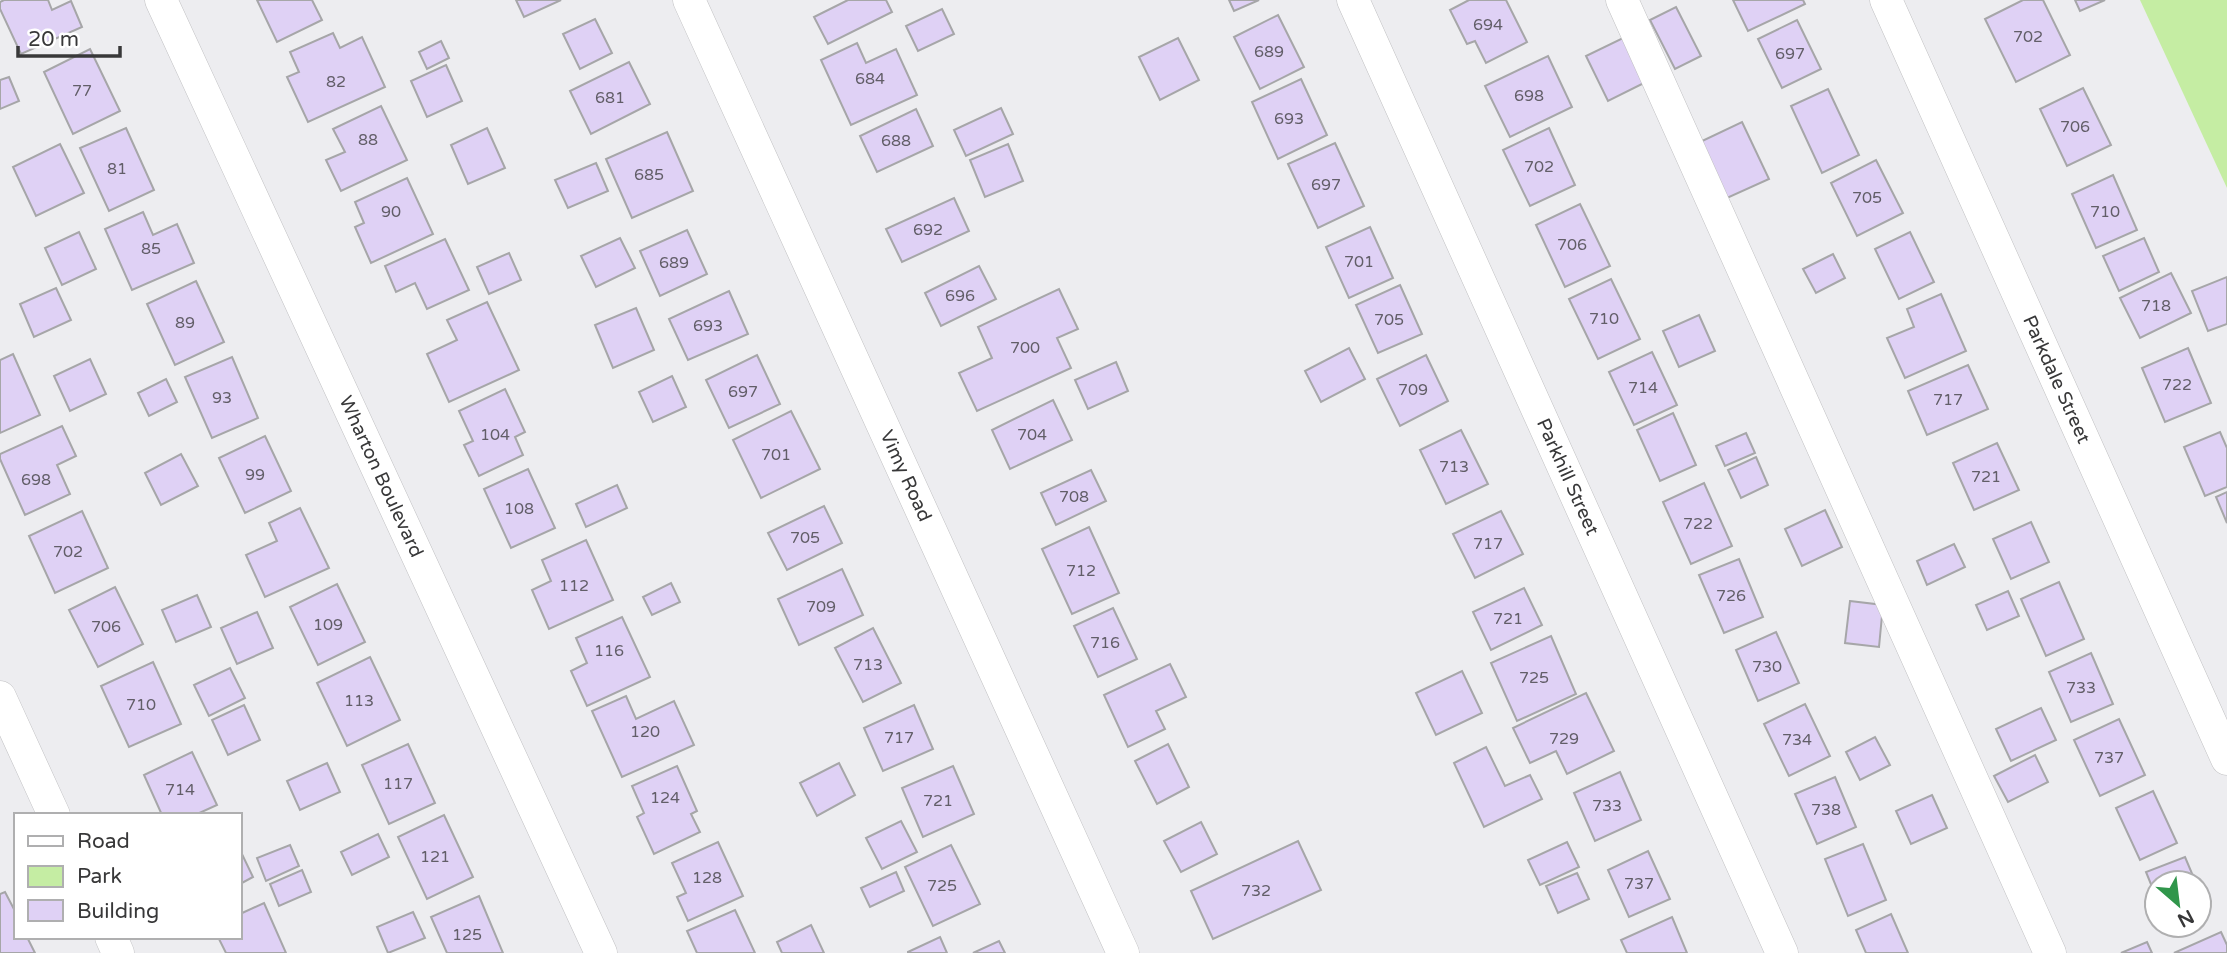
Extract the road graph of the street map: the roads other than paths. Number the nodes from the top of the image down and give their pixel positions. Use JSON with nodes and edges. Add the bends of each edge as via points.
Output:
{"nodes":[{"id":1,"x":161,"y":0,"type":"edge"},
{"id":2,"x":689,"y":0,"type":"edge"},
{"id":3,"x":1353,"y":0,"type":"edge"},
{"id":4,"x":1622,"y":0,"type":"edge"},
{"id":5,"x":1886,"y":0,"type":"edge"},
{"id":6,"x":1,"y":702,"type":"edge"},
{"id":7,"x":2227,"y":759,"type":"edge"},
{"id":8,"x":53,"y":813,"type":"edge"},
{"id":9,"x":601,"y":953,"type":"edge"},
{"id":10,"x":1123,"y":953,"type":"edge"},
{"id":11,"x":1782,"y":953,"type":"edge"},
{"id":12,"x":2050,"y":953,"type":"edge"}],
"edges":[{"from":1,"to":9,"type":"street","name":"Wharton Boulevard"},
{"from":2,"to":10,"type":"street","name":"Vimy Road"},
{"from":3,"to":11,"type":"street","name":"Parkhill Street"},
{"from":4,"to":12,"type":"street"},
{"from":5,"to":7,"type":"street","name":"Parkdale Street"},
{"from":6,"to":8,"type":"street"}]}
